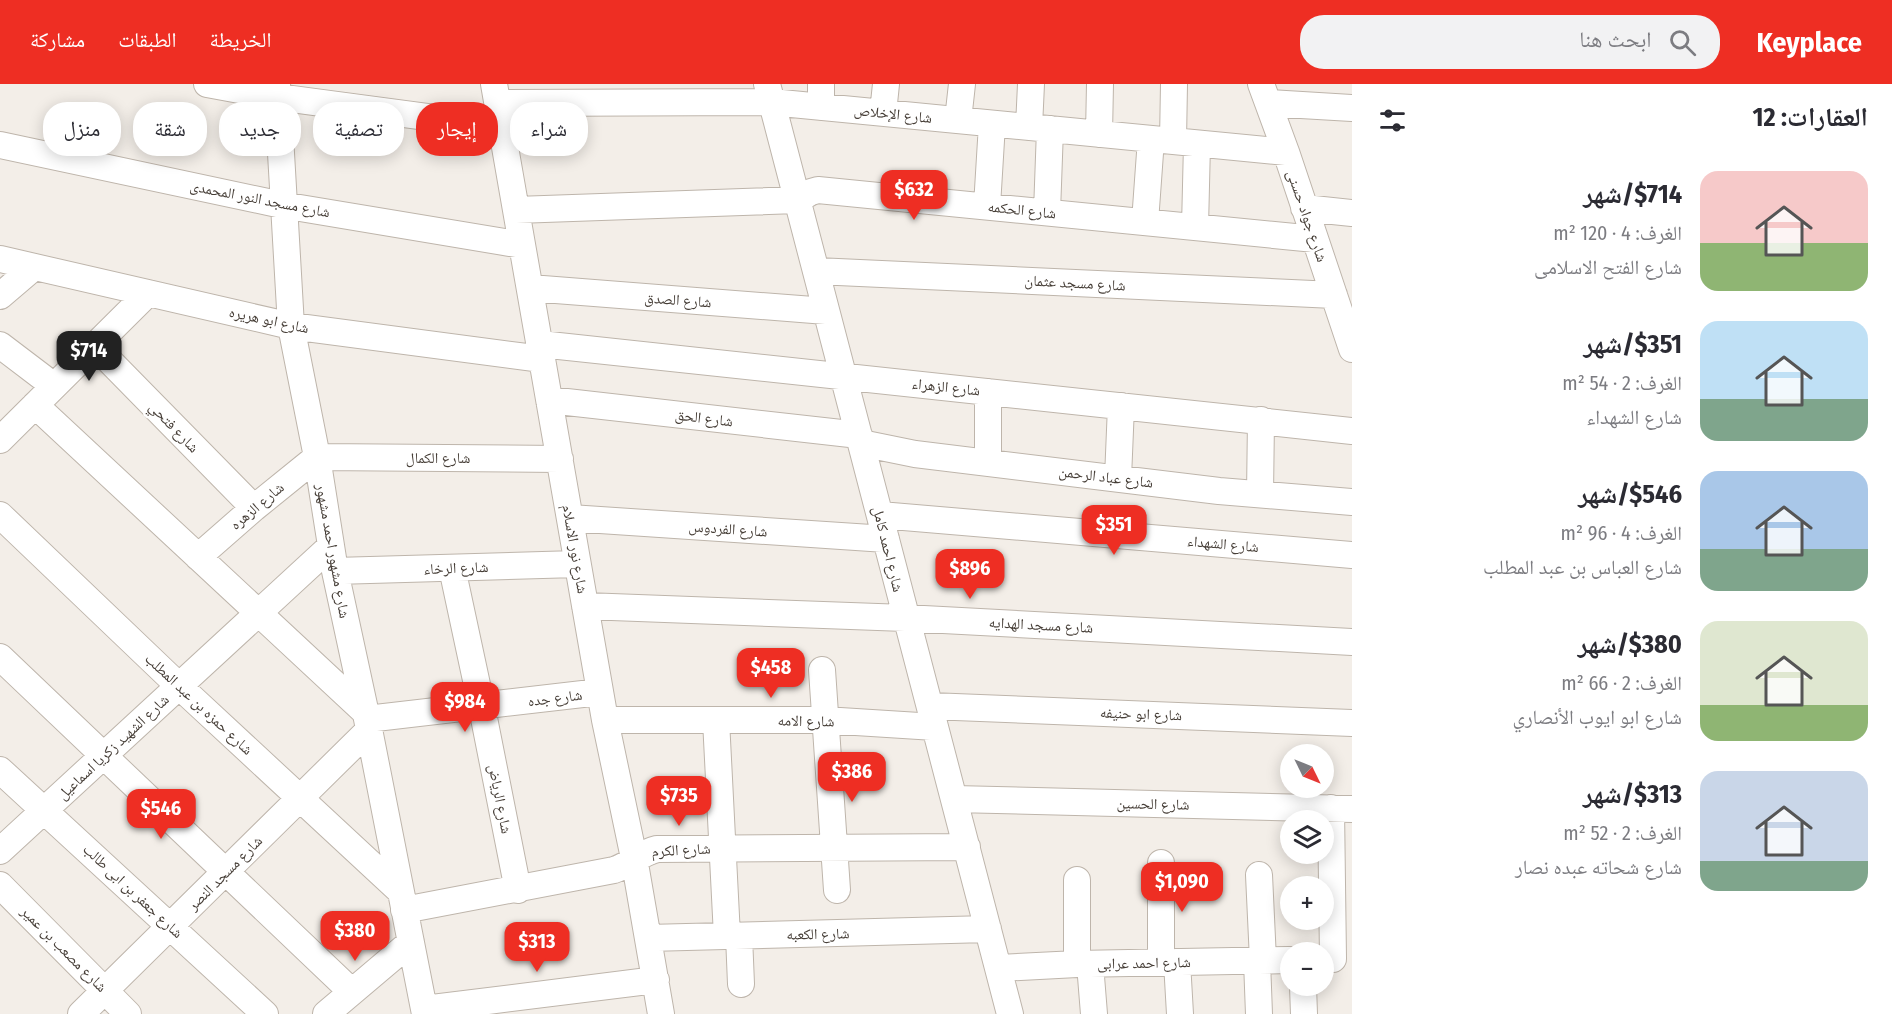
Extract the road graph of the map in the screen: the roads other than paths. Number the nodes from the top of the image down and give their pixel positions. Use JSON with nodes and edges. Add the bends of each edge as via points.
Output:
{"nodes":[{"id":1,"x":207,"y":84,"type":"edge"},
{"id":2,"x":886,"y":84,"type":"edge"},
{"id":3,"x":962,"y":84,"type":"edge"},
{"id":4,"x":1031,"y":84,"type":"edge"},
{"id":5,"x":1100,"y":84,"type":"edge"},
{"id":6,"x":1174,"y":84,"type":"edge"},
{"id":7,"x":277,"y":91,"type":"edge"},
{"id":8,"x":769,"y":93,"type":"edge"},
{"id":9,"x":1264,"y":94,"type":"edge"},
{"id":10,"x":821,"y":95,"type":"edge"},
{"id":11,"x":451,"y":102,"type":"edge"},
{"id":12,"x":498,"y":105,"type":"edge"},
{"id":13,"x":1352,"y":108,"type":"edge"},
{"id":14,"x":883,"y":113,"type":"junction"},
{"id":15,"x":958,"y":120,"type":"junction"},
{"id":16,"x":992,"y":124,"type":"junction"},
{"id":17,"x":1040,"y":128,"type":"junction"},
{"id":18,"x":1099,"y":134,"type":"junction"},
{"id":19,"x":1174,"y":141,"type":"junction"},
{"id":20,"x":0,"y":145,"type":"edge"},
{"id":21,"x":1286,"y":152,"type":"junction"},
{"id":22,"x":797,"y":200,"type":"junction"},
{"id":23,"x":282,"y":205,"type":"junction"},
{"id":24,"x":987,"y":206,"type":"junction"},
{"id":25,"x":1304,"y":208,"type":"junction"},
{"id":26,"x":516,"y":210,"type":"junction"},
{"id":27,"x":1047,"y":212,"type":"junction"},
{"id":28,"x":1352,"y":213,"type":"edge"},
{"id":29,"x":1145,"y":222,"type":"junction"},
{"id":30,"x":1195,"y":227,"type":"junction"},
{"id":31,"x":1315,"y":238,"type":"junction"},
{"id":32,"x":522,"y":245,"type":"junction"},
{"id":33,"x":0,"y":259,"type":"edge"},
{"id":34,"x":34,"y":267,"type":"junction"},
{"id":35,"x":816,"y":271,"type":"junction"},
{"id":36,"x":530,"y":288,"type":"junction"},
{"id":37,"x":148,"y":293,"type":"junction"},
{"id":38,"x":1335,"y":295,"type":"junction"},
{"id":39,"x":0,"y":296,"type":"edge"},
{"id":40,"x":826,"y":311,"type":"junction"},
{"id":41,"x":1348,"y":323,"type":"edge"},
{"id":42,"x":291,"y":326,"type":"junction"},
{"id":43,"x":0,"y":345,"type":"edge"},
{"id":44,"x":95,"y":346,"type":"junction"},
{"id":45,"x":1352,"y":349,"type":"edge"},
{"id":46,"x":541,"y":352,"type":"junction"},
{"id":47,"x":844,"y":377,"type":"junction"},
{"id":48,"x":54,"y":387,"type":"junction"},
{"id":49,"x":988,"y":392,"type":"junction"},
{"id":50,"x":549,"y":400,"type":"junction"},
{"id":51,"x":35,"y":405,"type":"junction"},
{"id":52,"x":1121,"y":406,"type":"junction"},
{"id":53,"x":1261,"y":420,"type":"junction"},
{"id":54,"x":1352,"y":431,"type":"edge"},
{"id":55,"x":860,"y":439,"type":"junction"},
{"id":56,"x":0,"y":440,"type":"edge"},
{"id":57,"x":317,"y":457,"type":"junction"},
{"id":58,"x":560,"y":459,"type":"junction"},
{"id":59,"x":988,"y":462,"type":"junction"},
{"id":60,"x":1118,"y":478,"type":"junction"},
{"id":61,"x":1260,"y":494,"type":"junction"},
{"id":62,"x":1352,"y":502,"type":"edge"},
{"id":63,"x":254,"y":508,"type":"junction"},
{"id":64,"x":879,"y":514,"type":"junction"},
{"id":65,"x":0,"y":515,"type":"edge"},
{"id":66,"x":570,"y":518,"type":"junction"},
{"id":67,"x":886,"y":539,"type":"junction"},
{"id":68,"x":331,"y":546,"type":"junction"},
{"id":69,"x":1352,"y":555,"type":"edge"},
{"id":70,"x":198,"y":557,"type":"junction"},
{"id":71,"x":577,"y":564,"type":"junction"},
{"id":72,"x":452,"y":568,"type":"junction"},
{"id":73,"x":335,"y":571,"type":"junction"},
{"id":74,"x":585,"y":606,"type":"junction"},
{"id":75,"x":258,"y":613,"type":"junction"},
{"id":76,"x":905,"y":618,"type":"junction"},
{"id":77,"x":1352,"y":642,"type":"edge"},
{"id":78,"x":0,"y":657,"type":"edge"},
{"id":79,"x":822,"y":669,"type":"dead end"},
{"id":80,"x":179,"y":686,"type":"junction"},
{"id":81,"x":600,"y":692,"type":"junction"},
{"id":82,"x":482,"y":708,"type":"junction"},
{"id":83,"x":933,"y":716,"type":"junction"},
{"id":84,"x":605,"y":720,"type":"junction"},
{"id":85,"x":716,"y":720,"type":"junction"},
{"id":86,"x":824,"y":720,"type":"junction"},
{"id":87,"x":367,"y":721,"type":"junction"},
{"id":88,"x":1352,"y":723,"type":"edge"},
{"id":89,"x":103,"y":756,"type":"junction"},
{"id":90,"x":0,"y":770,"type":"edge"},
{"id":91,"x":300,"y":798,"type":"junction"},
{"id":92,"x":954,"y":800,"type":"junction"},
{"id":93,"x":1342,"y":809,"type":"edge"},
{"id":94,"x":45,"y":810,"type":"junction"},
{"id":95,"x":967,"y":847,"type":"junction"},
{"id":96,"x":723,"y":848,"type":"junction"},
{"id":97,"x":834,"y":848,"type":"junction"},
{"id":98,"x":0,"y":851,"type":"edge"},
{"id":99,"x":634,"y":858,"type":"junction"},
{"id":100,"x":1161,"y":863,"type":"dead end"},
{"id":101,"x":226,"y":872,"type":"junction"},
{"id":102,"x":1259,"y":875,"type":"dead end"},
{"id":103,"x":1077,"y":880,"type":"dead end"},
{"id":104,"x":0,"y":885,"type":"edge"},
{"id":105,"x":518,"y":890,"type":"junction"},
{"id":106,"x":837,"y":890,"type":"dead end"},
{"id":107,"x":402,"y":900,"type":"junction"},
{"id":108,"x":171,"y":927,"type":"junction"},
{"id":109,"x":988,"y":929,"type":"junction"},
{"id":110,"x":733,"y":936,"type":"junction"},
{"id":111,"x":648,"y":938,"type":"junction"},
{"id":112,"x":411,"y":942,"type":"junction"},
{"id":113,"x":1336,"y":959,"type":"edge"},
{"id":114,"x":1260,"y":960,"type":"junction"},
{"id":115,"x":1280,"y":960,"type":"edge"},
{"id":116,"x":1169,"y":962,"type":"junction"},
{"id":117,"x":1084,"y":964,"type":"junction"},
{"id":118,"x":999,"y":968,"type":"junction"},
{"id":119,"x":656,"y":980,"type":"junction"},
{"id":120,"x":741,"y":984,"type":"dead end"},
{"id":121,"x":105,"y":992,"type":"junction"},
{"id":122,"x":352,"y":992,"type":"junction"},
{"id":123,"x":1304,"y":996,"type":"edge"},
{"id":124,"x":425,"y":1012,"type":"edge"},
{"id":125,"x":81,"y":1014,"type":"edge"},
{"id":126,"x":128,"y":1014,"type":"edge"},
{"id":127,"x":265,"y":1014,"type":"edge"},
{"id":128,"x":326,"y":1014,"type":"edge"},
{"id":129,"x":661,"y":1014,"type":"edge"},
{"id":130,"x":1010,"y":1014,"type":"edge"},
{"id":131,"x":1094,"y":1014,"type":"edge"},
{"id":132,"x":1180,"y":1014,"type":"edge"},
{"id":133,"x":1259,"y":1014,"type":"edge"},
{"id":134,"x":1304,"y":1014,"type":"edge"}],
"edges":[{"from":1,"to":7,"type":"street","name":"شارع الإخلاص"},
{"from":2,"to":14,"type":"street"},
{"from":3,"to":15,"type":"street"},
{"from":4,"to":17,"type":"street"},
{"from":5,"to":18,"type":"street"},
{"from":6,"to":19,"type":"street"},
{"from":7,"to":11,"type":"street","name":"شارع الإخلاص"},
{"from":7,"to":23,"type":"street","name":"شارع مشهور احمد مشهور"},
{"from":8,"to":10,"type":"street","name":"شارع الإخلاص"},
{"from":8,"to":12,"type":"street","name":"شارع الإخلاص"},
{"from":8,"to":22,"type":"street","name":"شارع احمد كامل"},
{"from":9,"to":13,"type":"street"},
{"from":9,"to":21,"type":"street","name":"شارع جواد حسنى"},
{"from":10,"to":14,"type":"street","name":"شارع الإخلاص"},
{"from":12,"to":26,"type":"street","name":"شارع نور الاسلام"},
{"from":14,"to":15,"type":"street","name":"شارع الإخلاص"},
{"from":15,"to":16,"type":"street","name":"شارع الإخلاص"},
{"from":16,"to":17,"type":"street","name":"شارع الإخلاص"},
{"from":16,"to":24,"type":"street"},
{"from":17,"to":18,"type":"street","name":"شارع الإخلاص"},
{"from":17,"to":27,"type":"street"},
{"from":18,"to":19,"type":"street","name":"شارع الإخلاص"},
{"from":19,"to":21,"type":"street","name":"شارع الإخلاص"},
{"from":19,"to":29,"type":"street"},
{"from":19,"to":30,"type":"street"},
{"from":20,"to":23,"type":"street","name":"شارع مسجد النور المحمدى"},
{"from":21,"to":25,"type":"street","name":"شارع جواد حسنى"},
{"from":22,"to":24,"type":"street","name":"شارع الحكمه","via":[[818,190]]},
{"from":22,"to":26,"type":"street","name":"شارع الحكمه"},
{"from":22,"to":35,"type":"street","name":"شارع احمد كامل"},
{"from":23,"to":32,"type":"street","name":"شارع مسجد النور المحمدى"},
{"from":23,"to":42,"type":"street","name":"شارع مشهور احمد مشهور"},
{"from":24,"to":27,"type":"street","name":"شارع الحكمه"},
{"from":25,"to":28,"type":"street"},
{"from":25,"to":31,"type":"street","name":"شارع جواد حسنى"},
{"from":26,"to":32,"type":"street","name":"شارع نور الاسلام"},
{"from":27,"to":29,"type":"street","name":"شارع الحكمه"},
{"from":29,"to":30,"type":"street","name":"شارع الحكمه"},
{"from":30,"to":31,"type":"street","name":"شارع الحكمه"},
{"from":31,"to":38,"type":"street","name":"شارع جواد حسنى"},
{"from":32,"to":36,"type":"street","name":"شارع نور الاسلام"},
{"from":33,"to":34,"type":"street","name":"شارع ابو هريره"},
{"from":34,"to":37,"type":"street","name":"شارع ابو هريره"},
{"from":34,"to":39,"type":"street"},
{"from":35,"to":38,"type":"street","name":"شارع مسجد عثمان"},
{"from":35,"to":40,"type":"street","name":"شارع احمد كامل"},
{"from":36,"to":40,"type":"street","name":"شارع الصدق"},
{"from":36,"to":46,"type":"street","name":"شارع نور الاسلام"},
{"from":37,"to":42,"type":"street","name":"شارع ابو هريره"},
{"from":37,"to":44,"type":"street"},
{"from":38,"to":41,"type":"street","name":"شارع جواد حسنى"},
{"from":40,"to":47,"type":"street","name":"شارع احمد كامل"},
{"from":41,"to":45,"type":"street","name":"شارع جواد حسنى"},
{"from":42,"to":46,"type":"street","name":"شارع ابو هريره"},
{"from":42,"to":57,"type":"street","name":"شارع مشهور احمد مشهور"},
{"from":43,"to":48,"type":"street"},
{"from":44,"to":48,"type":"street"},
{"from":44,"to":63,"type":"street","name":"شارع فتحي"},
{"from":46,"to":47,"type":"street","name":"شارع الزهراء"},
{"from":46,"to":50,"type":"street","name":"شارع نور الاسلام"},
{"from":47,"to":49,"type":"street","name":"شارع الزهراء"},
{"from":47,"to":55,"type":"street","name":"شارع احمد كامل"},
{"from":48,"to":51,"type":"street"},
{"from":49,"to":52,"type":"street","name":"شارع الزهراء"},
{"from":49,"to":59,"type":"street"},
{"from":50,"to":55,"type":"street","name":"شارع الحق"},
{"from":50,"to":58,"type":"street","name":"شارع نور الاسلام"},
{"from":51,"to":56,"type":"street"},
{"from":51,"to":70,"type":"street"},
{"from":52,"to":53,"type":"street","name":"شارع الزهراء"},
{"from":52,"to":60,"type":"street"},
{"from":53,"to":54,"type":"street","name":"شارع الزهراء"},
{"from":53,"to":61,"type":"street"},
{"from":55,"to":59,"type":"street","name":"شارع عباد الرحمن","via":[[915,454]]},
{"from":55,"to":64,"type":"street","name":"شارع احمد كامل"},
{"from":57,"to":58,"type":"street","name":"شارع الكمال"},
{"from":57,"to":63,"type":"street","name":"شارع الزهره"},
{"from":57,"to":68,"type":"street","name":"شارع مشهور احمد مشهور"},
{"from":58,"to":66,"type":"street","name":"شارع نور الاسلام"},
{"from":59,"to":60,"type":"street","name":"شارع عباد الرحمن"},
{"from":60,"to":61,"type":"street","name":"شارع عباد الرحمن"},
{"from":61,"to":62,"type":"street","name":"شارع عباد الرحمن"},
{"from":63,"to":70,"type":"street","name":"شارع الزهره"},
{"from":64,"to":67,"type":"street","name":"شارع احمد كامل"},
{"from":64,"to":69,"type":"street","name":"شارع الشهداء"},
{"from":65,"to":80,"type":"street","name":"شارع حمزه بن عبد المطلب"},
{"from":66,"to":67,"type":"street","name":"شارع الفردوس"},
{"from":66,"to":71,"type":"street","name":"شارع نور الاسلام"},
{"from":67,"to":76,"type":"street","name":"شارع احمد كامل"},
{"from":68,"to":73,"type":"street","name":"شارع مشهور احمد مشهور"},
{"from":68,"to":75,"type":"street","name":"شارع الشهيد زكريا اسماعيل"},
{"from":70,"to":75,"type":"street"},
{"from":71,"to":72,"type":"street","name":"شارع الرخاء"},
{"from":71,"to":74,"type":"street","name":"شارع نور الاسلام"},
{"from":72,"to":73,"type":"street","name":"شارع الرخاء"},
{"from":72,"to":82,"type":"street","name":"شارع الرياض"},
{"from":73,"to":87,"type":"street","name":"شارع مشهور احمد مشهور"},
{"from":74,"to":76,"type":"street","name":"شارع مسجد الهدايه"},
{"from":74,"to":81,"type":"street","name":"شارع نور الاسلام"},
{"from":75,"to":80,"type":"street","name":"شارع الشهيد زكريا اسماعيل"},
{"from":75,"to":87,"type":"street"},
{"from":76,"to":77,"type":"street","name":"شارع مسجد الهدايه"},
{"from":76,"to":83,"type":"street","name":"شارع احمد كامل"},
{"from":78,"to":89,"type":"street"},
{"from":79,"to":86,"type":"street"},
{"from":80,"to":89,"type":"street","name":"شارع الشهيد زكريا اسماعيل"},
{"from":80,"to":91,"type":"street","name":"شارع حمزه بن عبد المطلب"},
{"from":81,"to":82,"type":"street","name":"شارع جده"},
{"from":81,"to":84,"type":"street","name":"شارع نور الاسلام"},
{"from":82,"to":87,"type":"street","name":"شارع جده"},
{"from":82,"to":105,"type":"street","name":"شارع الرياض"},
{"from":83,"to":86,"type":"street","name":"شارع الامه"},
{"from":83,"to":88,"type":"street","name":"شارع ابو حنيفه"},
{"from":83,"to":92,"type":"street","name":"شارع احمد كامل"},
{"from":84,"to":85,"type":"street","name":"شارع الامه"},
{"from":84,"to":99,"type":"street","name":"شارع نور الاسلام"},
{"from":85,"to":86,"type":"street","name":"شارع الامه"},
{"from":85,"to":96,"type":"street"},
{"from":86,"to":97,"type":"street"},
{"from":87,"to":91,"type":"street","name":"شارع مسجد النصر"},
{"from":87,"to":107,"type":"street","name":"شارع مشهور احمد مشهور"},
{"from":89,"to":94,"type":"street","name":"شارع الشهيد زكريا اسماعيل"},
{"from":89,"to":101,"type":"street"},
{"from":90,"to":94,"type":"street","name":"شارع جعفر بن ابى طالب"},
{"from":91,"to":101,"type":"street","name":"شارع مسجد النصر"},
{"from":91,"to":107,"type":"street","name":"شارع حمزه بن عبد المطلب"},
{"from":92,"to":93,"type":"street","name":"شارع الحسين"},
{"from":92,"to":95,"type":"street","name":"شارع احمد كامل"},
{"from":93,"to":113,"type":"street"},
{"from":94,"to":98,"type":"street","name":"شارع الشهيد زكريا اسماعيل"},
{"from":94,"to":108,"type":"street","name":"شارع جعفر بن ابى طالب"},
{"from":95,"to":97,"type":"street","name":"شارع الكرم"},
{"from":95,"to":109,"type":"street","name":"شارع احمد كامل"},
{"from":96,"to":97,"type":"street","name":"شارع الكرم"},
{"from":96,"to":99,"type":"street","name":"شارع الكرم","via":[[657,849]]},
{"from":96,"to":110,"type":"street"},
{"from":97,"to":106,"type":"street"},
{"from":99,"to":105,"type":"street","name":"شارع الكرم","via":[[625,867]]},
{"from":99,"to":111,"type":"street","name":"شارع نور الاسلام"},
{"from":100,"to":116,"type":"street"},
{"from":101,"to":108,"type":"street","name":"شارع مسجد النصر"},
{"from":101,"to":122,"type":"street"},
{"from":102,"to":114,"type":"street"},
{"from":103,"to":117,"type":"street"},
{"from":104,"to":121,"type":"street","name":"شارع مصعب بن عمير"},
{"from":105,"to":107,"type":"street","name":"شارع الكرم"},
{"from":107,"to":112,"type":"street","name":"شارع مشهور احمد مشهور"},
{"from":108,"to":121,"type":"street","name":"شارع مسجد النصر"},
{"from":108,"to":127,"type":"street","name":"شارع جعفر بن ابى طالب"},
{"from":109,"to":110,"type":"street","name":"شارع الكعبه"},
{"from":109,"to":118,"type":"street","name":"شارع احمد كامل"},
{"from":110,"to":111,"type":"street","name":"شارع الكعبه"},
{"from":110,"to":120,"type":"street"},
{"from":111,"to":119,"type":"street","name":"شارع نور الاسلام"},
{"from":112,"to":122,"type":"street"},
{"from":112,"to":124,"type":"street","name":"شارع مشهور احمد مشهور"},
{"from":114,"to":115,"type":"street","name":"شارع احمد عرابى"},
{"from":114,"to":116,"type":"street","name":"شارع احمد عرابى"},
{"from":114,"to":133,"type":"street"},
{"from":116,"to":117,"type":"street","name":"شارع احمد عرابى"},
{"from":116,"to":132,"type":"street"},
{"from":117,"to":118,"type":"street","name":"شارع احمد عرابى"},
{"from":117,"to":131,"type":"street"},
{"from":118,"to":130,"type":"street","name":"شارع احمد كامل"},
{"from":119,"to":124,"type":"street"},
{"from":119,"to":129,"type":"street","name":"شارع نور الاسلام"},
{"from":121,"to":125,"type":"street","name":"شارع مسجد النصر"},
{"from":121,"to":126,"type":"street","name":"شارع مصعب بن عمير"},
{"from":122,"to":128,"type":"street"},
{"from":123,"to":134,"type":"street"}]}
